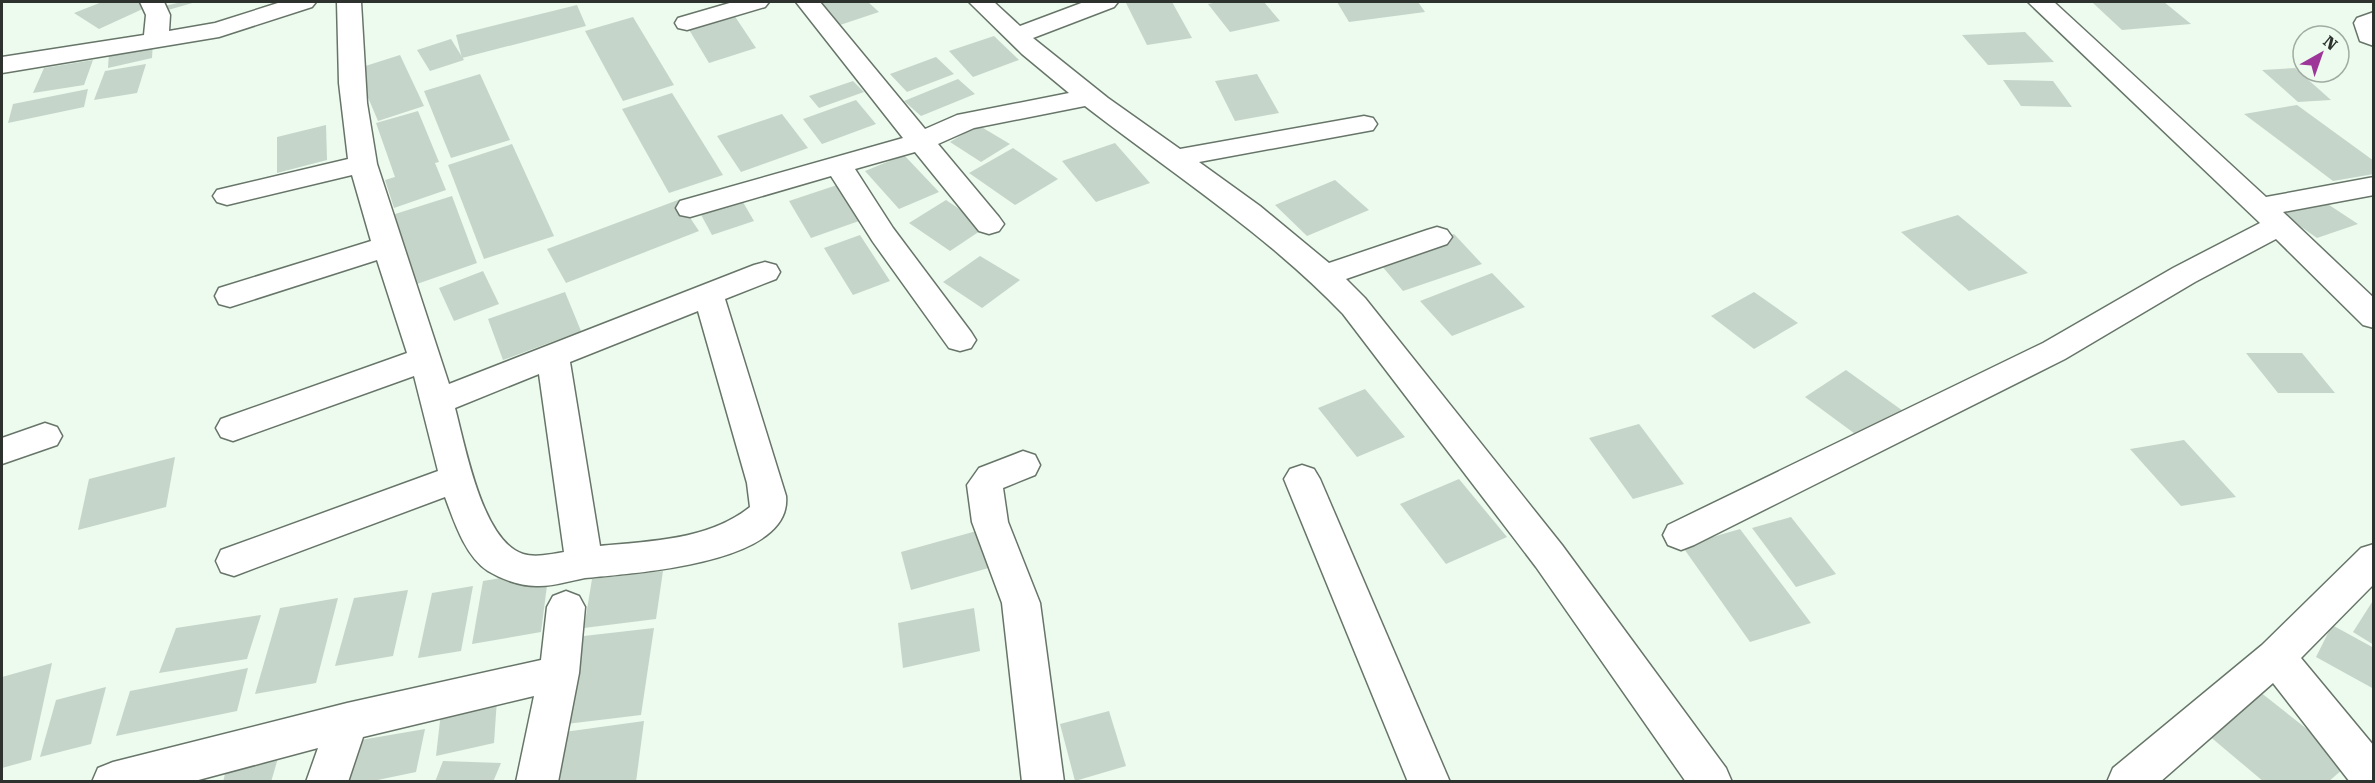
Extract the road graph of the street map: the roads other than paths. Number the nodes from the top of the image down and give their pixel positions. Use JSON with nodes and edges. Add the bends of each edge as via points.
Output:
{"nodes":[{"id":1,"x":152,"y":2,"type":"edge"},
{"id":2,"x":303,"y":2,"type":"edge"},
{"id":3,"x":349,"y":2,"type":"edge"},
{"id":4,"x":757,"y":2,"type":"edge"},
{"id":5,"x":808,"y":2,"type":"edge"},
{"id":6,"x":981,"y":2,"type":"edge"},
{"id":7,"x":1106,"y":2,"type":"edge"},
{"id":8,"x":2040,"y":2,"type":"edge"},
{"id":9,"x":2373,"y":19,"type":"edge"},
{"id":10,"x":687,"y":23,"type":"dead end"},
{"id":11,"x":1017,"y":36,"type":"junction"},
{"id":12,"x":2373,"y":39,"type":"edge"},
{"id":13,"x":156,"y":40,"type":"junction"},
{"id":14,"x":2,"y":65,"type":"edge"},
{"id":15,"x":1090,"y":97,"type":"junction"},
{"id":16,"x":1364,"y":124,"type":"dead end"},
{"id":17,"x":922,"y":141,"type":"junction"},
{"id":18,"x":1175,"y":158,"type":"junction"},
{"id":19,"x":363,"y":164,"type":"junction"},
{"id":20,"x":837,"y":164,"type":"junction"},
{"id":21,"x":2373,"y":186,"type":"edge"},
{"id":22,"x":227,"y":196,"type":"dead end"},
{"id":23,"x":690,"y":208,"type":"dead end"},
{"id":24,"x":2269,"y":216,"type":"junction"},
{"id":25,"x":989,"y":224,"type":"dead end"},
{"id":26,"x":1437,"y":237,"type":"dead end"},
{"id":27,"x":389,"y":246,"type":"junction"},
{"id":28,"x":765,"y":272,"type":"dead end"},
{"id":29,"x":1326,"y":275,"type":"junction"},
{"id":30,"x":230,"y":296,"type":"dead end"},
{"id":31,"x":709,"y":296,"type":"junction"},
{"id":32,"x":2373,"y":316,"type":"edge"},
{"id":33,"x":960,"y":340,"type":"dead end"},
{"id":34,"x":553,"y":356,"type":"junction"},
{"id":35,"x":426,"y":359,"type":"junction"},
{"id":36,"x":436,"y":402,"type":"junction"},
{"id":37,"x":233,"y":428,"type":"dead end"},
{"id":38,"x":45,"y":436,"type":"dead end"},
{"id":39,"x":2,"y":451,"type":"edge"},
{"id":40,"x":1023,"y":465,"type":"dead end"},
{"id":41,"x":457,"y":478,"type":"junction"},
{"id":42,"x":1302,"y":479,"type":"dead end"},
{"id":43,"x":1681,"y":535,"type":"dead end"},
{"id":44,"x":2373,"y":559,"type":"edge"},
{"id":45,"x":234,"y":561,"type":"dead end"},
{"id":46,"x":584,"y":563,"type":"junction"},
{"id":47,"x":566,"y":608,"type":"dead end"},
{"id":48,"x":2276,"y":657,"type":"junction"},
{"id":49,"x":559,"y":674,"type":"junction"},
{"id":50,"x":347,"y":722,"type":"junction"},
{"id":51,"x":2373,"y":779,"type":"edge"},
{"id":52,"x":113,"y":782,"type":"edge"},
{"id":53,"x":327,"y":782,"type":"edge"},
{"id":54,"x":537,"y":782,"type":"edge"},
{"id":55,"x":1043,"y":782,"type":"edge"},
{"id":56,"x":1430,"y":782,"type":"edge"},
{"id":57,"x":1711,"y":782,"type":"edge"},
{"id":58,"x":2128,"y":782,"type":"edge"}],
"edges":[{"from":1,"to":13,"type":"street","via":[[158,15]]},
{"from":2,"to":13,"type":"street","via":[[219,30]]},
{"from":3,"to":19,"type":"street","via":[[350,77]]},
{"from":4,"to":10,"type":"street"},
{"from":5,"to":17,"type":"street"},
{"from":6,"to":11,"type":"street"},
{"from":7,"to":11,"type":"street"},
{"from":8,"to":24,"type":"street"},
{"from":9,"to":12,"type":"street","via":[[2366,23]]},
{"from":11,"to":15,"type":"street"},
{"from":13,"to":14,"type":"street"},
{"from":15,"to":17,"type":"street","via":[[966,121]]},
{"from":15,"to":18,"type":"street"},
{"from":16,"to":18,"type":"street"},
{"from":17,"to":20,"type":"street"},
{"from":17,"to":25,"type":"street"},
{"from":18,"to":29,"type":"street"},
{"from":19,"to":22,"type":"street"},
{"from":19,"to":27,"type":"street"},
{"from":20,"to":23,"type":"street"},
{"from":20,"to":33,"type":"street"},
{"from":21,"to":24,"type":"street"},
{"from":24,"to":32,"type":"street"},
{"from":24,"to":43,"type":"street","via":[[2184,275],[2054,351]]},
{"from":26,"to":29,"type":"street"},
{"from":27,"to":30,"type":"street"},
{"from":27,"to":35,"type":"street"},
{"from":28,"to":31,"type":"street"},
{"from":29,"to":57,"type":"street","via":[[1549,556]]},
{"from":31,"to":34,"type":"street"},
{"from":31,"to":46,"type":"street","via":[[765,483],[769,503],[764,515],[736,536],[667,555]]},
{"from":34,"to":36,"type":"street"},
{"from":34,"to":46,"type":"street"},
{"from":35,"to":36,"type":"street"},
{"from":35,"to":37,"type":"street"},
{"from":36,"to":41,"type":"street"},
{"from":38,"to":39,"type":"street"},
{"from":40,"to":55,"type":"street","via":[[991,478],[985,485],[990,522],[1022,603]]},
{"from":41,"to":45,"type":"street"},
{"from":41,"to":46,"type":"street","via":[[480,541],[494,556],[509,565],[536,571]]},
{"from":42,"to":56,"type":"street"},
{"from":44,"to":48,"type":"street"},
{"from":47,"to":49,"type":"street"},
{"from":48,"to":51,"type":"street"},
{"from":48,"to":58,"type":"street"},
{"from":49,"to":50,"type":"street"},
{"from":49,"to":54,"type":"street"},
{"from":50,"to":52,"type":"street"},
{"from":50,"to":53,"type":"street"}]}
